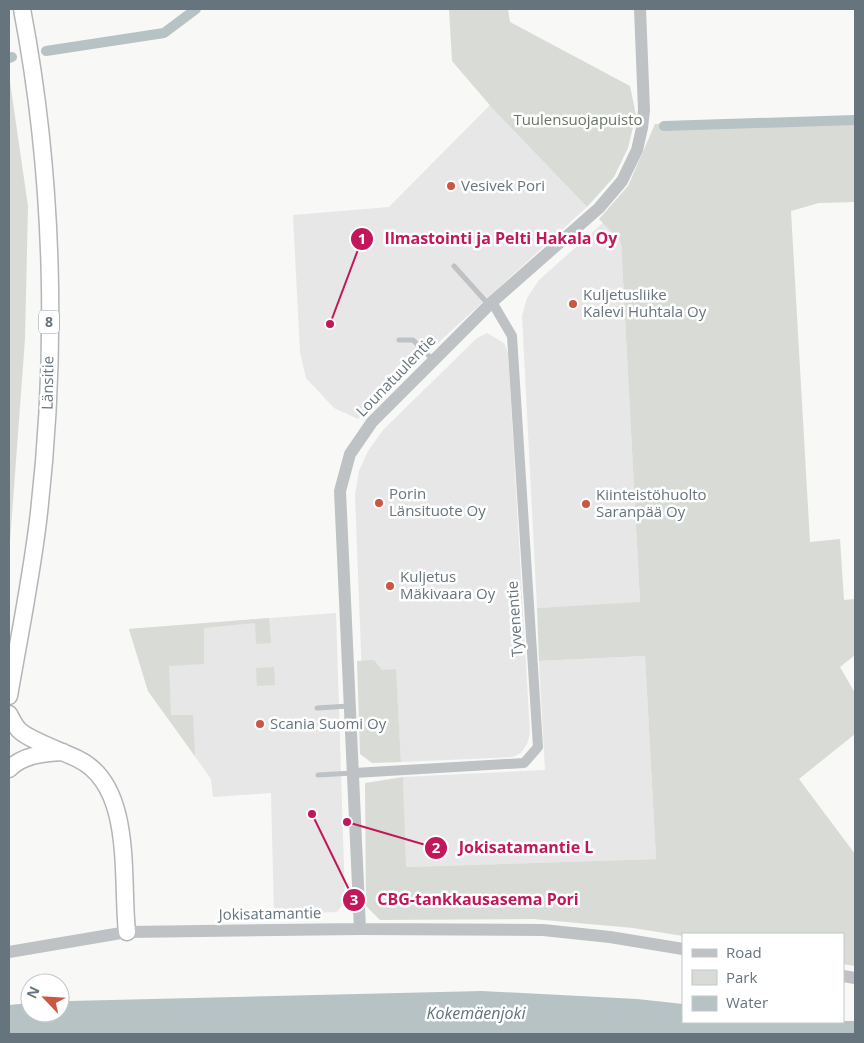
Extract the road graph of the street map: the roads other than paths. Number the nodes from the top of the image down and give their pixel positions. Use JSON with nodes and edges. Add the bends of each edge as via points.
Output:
{"nodes":[{"id":1,"x":22,"y":9,"type":"edge"},
{"id":2,"x":640,"y":9,"type":"edge"},
{"id":3,"x":454,"y":266,"type":"dead end"},
{"id":4,"x":490,"y":304,"type":"junction"},
{"id":5,"x":399,"y":340,"type":"dead end"},
{"id":6,"x":434,"y":360,"type":"junction"},
{"id":7,"x":9,"y":696,"type":"edge"},
{"id":8,"x":351,"y":706,"type":"junction"},
{"id":9,"x":317,"y":708,"type":"dead end"},
{"id":10,"x":9,"y":714,"type":"edge"},
{"id":11,"x":63,"y":752,"type":"junction"},
{"id":12,"x":9,"y":769,"type":"edge"},
{"id":13,"x":354,"y":773,"type":"junction"},
{"id":14,"x":318,"y":775,"type":"dead end"},
{"id":15,"x":360,"y":929,"type":"junction"},
{"id":16,"x":127,"y":932,"type":"junction"},
{"id":17,"x":682,"y":949,"type":"edge"},
{"id":18,"x":9,"y":952,"type":"edge"}],
"edges":[{"from":1,"to":7,"type":"highway","name":"Länsitie","number":"8","via":[[44,165],[49,330],[47,420],[38,521]]},
{"from":2,"to":4,"type":"street","name":"Lounatuulentie","via":[[644,110],[637,150],[622,181],[599,208]]},
{"from":3,"to":4,"type":"lane"},
{"from":4,"to":6,"type":"street","name":"Lounatuulentie"},
{"from":4,"to":13,"type":"street","name":"Tyvenentie","via":[[512,336],[538,747],[524,763]]},
{"from":5,"to":6,"type":"lane","via":[[413,340]]},
{"from":6,"to":8,"type":"street","name":"Lounatuulentie","via":[[372,422],[350,454],[340,490]]},
{"from":8,"to":9,"type":"lane"},
{"from":8,"to":13,"type":"street","name":"Lounatuulentie"},
{"from":10,"to":11,"type":"highway","via":[[21,732]]},
{"from":11,"to":12,"type":"highway","via":[[20,760]]},
{"from":11,"to":16,"type":"highway","via":[[96,771],[114,800],[120,832]]},
{"from":13,"to":14,"type":"lane"},
{"from":13,"to":15,"type":"street","name":"Lounatuulentie"},
{"from":15,"to":16,"type":"street","name":"Jokisatamantie"},
{"from":15,"to":17,"type":"street","name":"Jokisatamantie","via":[[543,930]]},
{"from":16,"to":18,"type":"street","name":"Jokisatamantie"}]}
